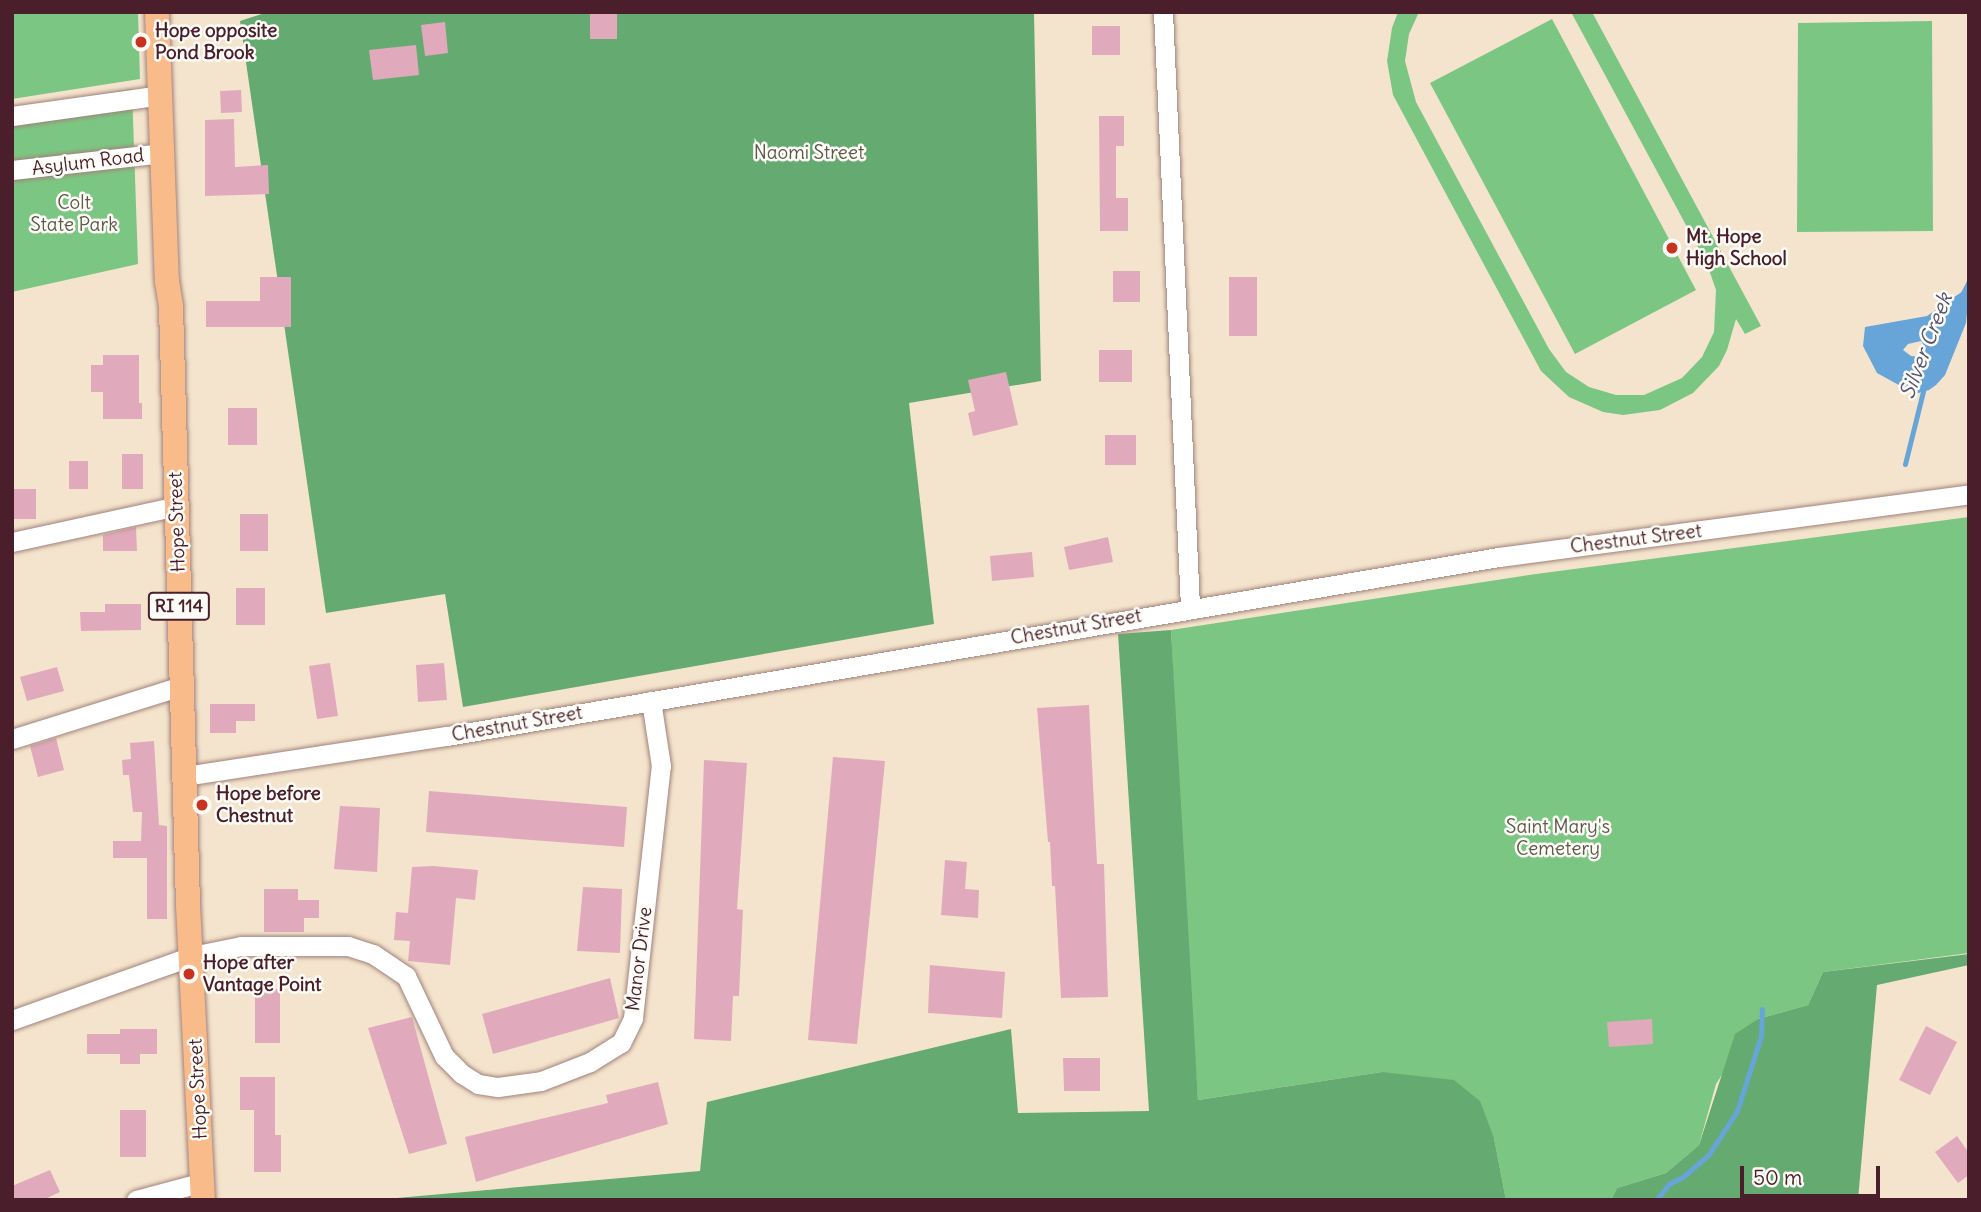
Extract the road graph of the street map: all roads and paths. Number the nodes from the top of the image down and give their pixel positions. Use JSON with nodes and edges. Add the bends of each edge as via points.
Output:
{"nodes":[{"id":1,"x":157,"y":12,"type":"edge"},
{"id":2,"x":1163,"y":12,"type":"edge"},
{"id":3,"x":162,"y":95,"type":"junction"},
{"id":4,"x":12,"y":116,"type":"edge"},
{"id":5,"x":163,"y":153,"type":"junction"},
{"id":6,"x":12,"y":170,"type":"edge"},
{"id":7,"x":1969,"y":494,"type":"edge"},
{"id":8,"x":177,"y":506,"type":"junction"},
{"id":9,"x":12,"y":542,"type":"edge"},
{"id":10,"x":1191,"y":607,"type":"junction"},
{"id":11,"x":181,"y":686,"type":"junction"},
{"id":12,"x":651,"y":701,"type":"junction"},
{"id":13,"x":12,"y":739,"type":"edge"},
{"id":14,"x":185,"y":776,"type":"junction"},
{"id":15,"x":192,"y":957,"type":"junction"},
{"id":16,"x":12,"y":1020,"type":"edge"},
{"id":17,"x":203,"y":1191,"type":"edge"},
{"id":18,"x":136,"y":1200,"type":"edge"}],
"edges":[{"from":1,"to":3,"type":"main road","name":"Hope Street","number":"RI 114"},
{"from":2,"to":10,"type":"street"},
{"from":3,"to":4,"type":"street"},
{"from":3,"to":5,"type":"main road","name":"Hope Street","number":"RI 114"},
{"from":5,"to":6,"type":"street","name":"Asylum Road"},
{"from":5,"to":8,"type":"main road","name":"Hope Street","number":"RI 114"},
{"from":7,"to":10,"type":"street","name":"Chestnut Street","via":[[1499,557]]},
{"from":8,"to":9,"type":"street"},
{"from":8,"to":11,"type":"main road","name":"Hope Street","number":"RI 114"},
{"from":10,"to":12,"type":"street","name":"Chestnut Street"},
{"from":11,"to":13,"type":"street"},
{"from":11,"to":14,"type":"main road","name":"Hope Street","number":"RI 114"},
{"from":12,"to":14,"type":"street","name":"Chestnut Street"},
{"from":12,"to":15,"type":"street","name":"Manor Drive","via":[[661,766],[640,973],[629,1028],[608,1054],[541,1081],[487,1086],[450,1063],[406,976],[373,954],[348,946],[241,946]]},
{"from":14,"to":15,"type":"main road","name":"Hope Street","number":"RI 114"},
{"from":15,"to":16,"type":"street","name":"Manor Drive"},
{"from":15,"to":17,"type":"main road","name":"Hope Street","number":"RI 114"},
{"from":17,"to":18,"type":"street"}]}
